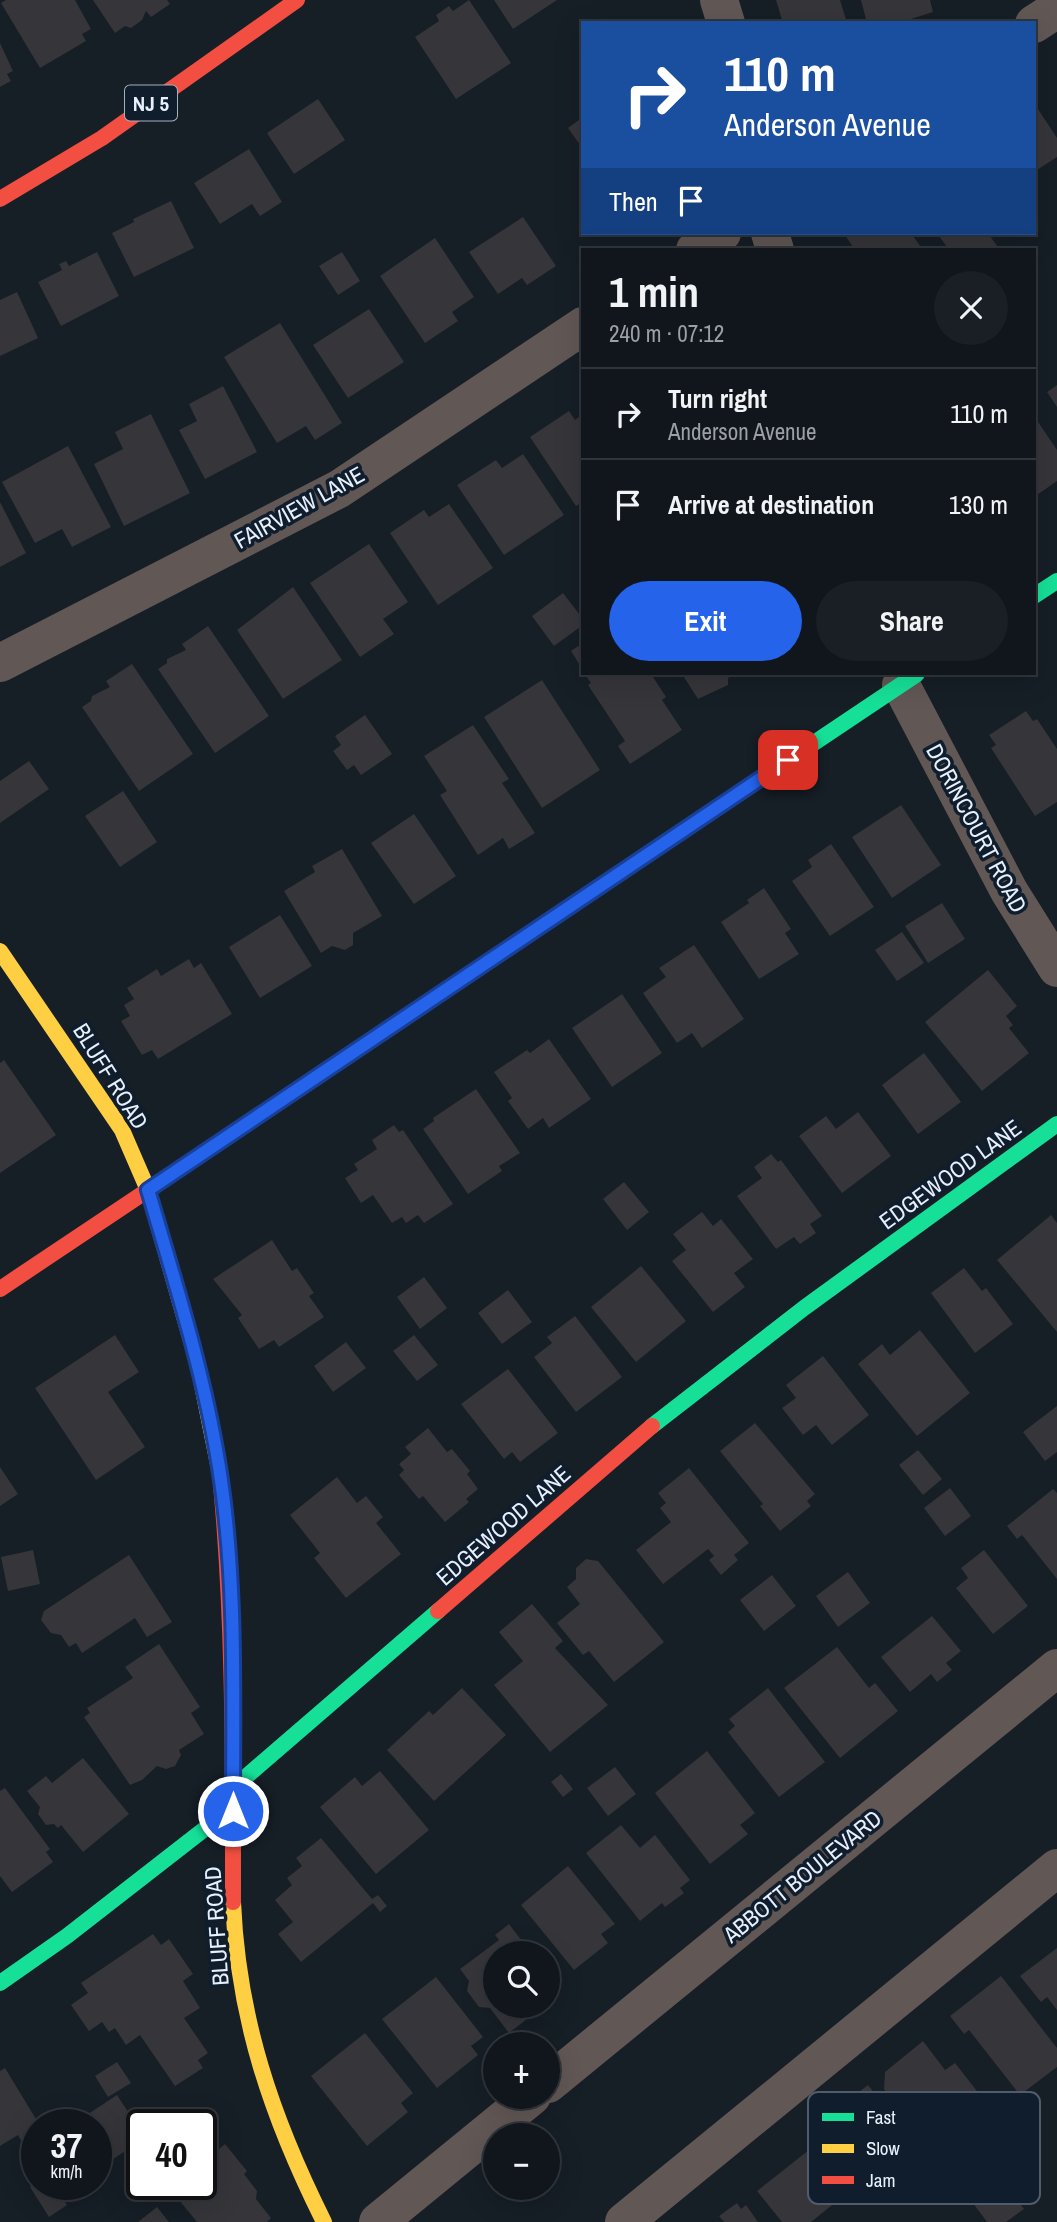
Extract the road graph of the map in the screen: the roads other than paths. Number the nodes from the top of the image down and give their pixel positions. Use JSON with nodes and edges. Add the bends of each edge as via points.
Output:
{"nodes":[{"id":1,"x":297,"y":0,"type":"edge"},
{"id":2,"x":719,"y":0,"type":"edge"},
{"id":3,"x":1057,"y":9,"type":"edge"},
{"id":4,"x":725,"y":21,"type":"edge"},
{"id":5,"x":1036,"y":23,"type":"edge"},
{"id":6,"x":0,"y":199,"type":"edge"},
{"id":7,"x":719,"y":235,"type":"edge"},
{"id":8,"x":698,"y":248,"type":"edge"},
{"id":9,"x":581,"y":327,"type":"edge"},
{"id":10,"x":1057,"y":580,"type":"edge"},
{"id":11,"x":1036,"y":595,"type":"edge"},
{"id":12,"x":0,"y":663,"type":"edge"},
{"id":13,"x":909,"y":679,"type":"edge"},
{"id":14,"x":0,"y":951,"type":"edge"},
{"id":15,"x":1057,"y":968,"type":"edge"},
{"id":16,"x":1057,"y":1124,"type":"edge"},
{"id":17,"x":148,"y":1190,"type":"junction"},
{"id":18,"x":0,"y":1289,"type":"edge"},
{"id":19,"x":1057,"y":1668,"type":"edge"},
{"id":20,"x":233,"y":1788,"type":"junction"},
{"id":21,"x":1057,"y":1868,"type":"edge"},
{"id":22,"x":0,"y":1983,"type":"edge"},
{"id":23,"x":560,"y":2074,"type":"edge"},
{"id":24,"x":516,"y":2109,"type":"edge"},
{"id":25,"x":324,"y":2222,"type":"edge"},
{"id":26,"x":378,"y":2222,"type":"edge"},
{"id":27,"x":624,"y":2222,"type":"edge"}],
"edges":[{"from":1,"to":6,"type":"street","number":"NJ 5","via":[[102,138]]},
{"from":2,"to":4,"type":"street"},
{"from":3,"to":5,"type":"street"},
{"from":7,"to":8,"type":"street"},
{"from":9,"to":12,"type":"street","name":"FAIRVIEW LANE","via":[[339,489]]},
{"from":10,"to":11,"type":"street"},
{"from":13,"to":15,"type":"street","name":"DORINCOURT ROAD","via":[[1009,891]]},
{"from":13,"to":17,"type":"street"},
{"from":14,"to":17,"type":"street","name":"BLUFF ROAD","via":[[122,1130]]},
{"from":16,"to":20,"type":"street","name":"EDGEWOOD LANE","via":[[673,1408]]},
{"from":17,"to":18,"type":"street"},
{"from":17,"to":20,"type":"street","name":"BLUFF ROAD","via":[[198,1365],[219,1468],[233,1663]]},
{"from":19,"to":23,"type":"street","name":"ABBOTT BOULEVARD"},
{"from":20,"to":22,"type":"street","name":"EDGEWOOD LANE","via":[[211,1824]]},
{"from":20,"to":25,"type":"street","name":"BLUFF ROAD","via":[[233,1905],[241,1985],[262,2078]]},
{"from":21,"to":27,"type":"street"},
{"from":24,"to":26,"type":"street"}]}
